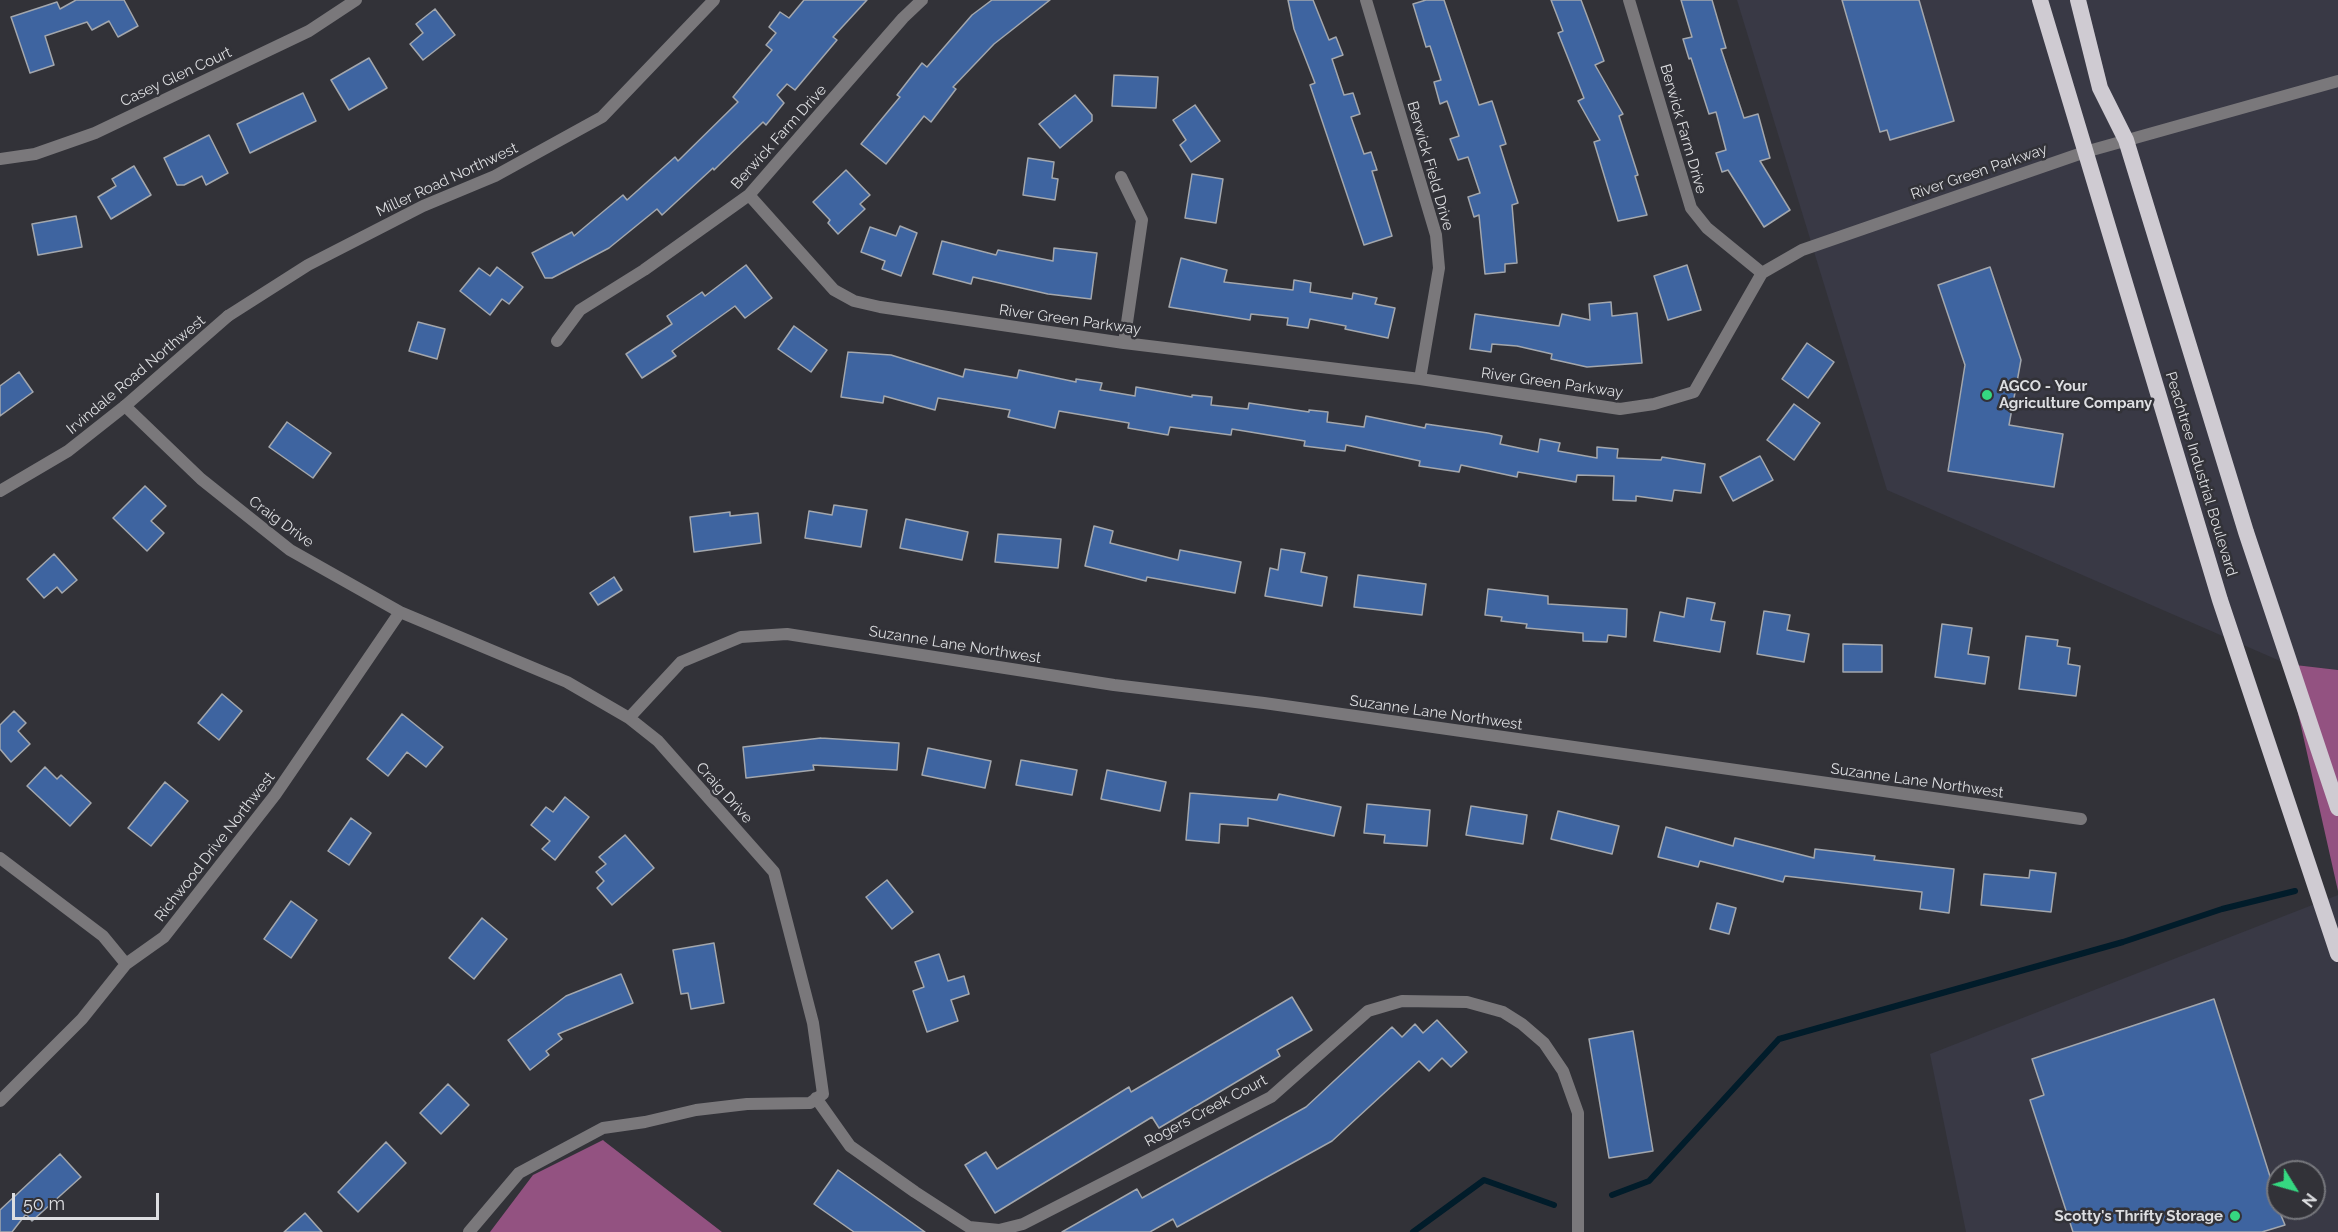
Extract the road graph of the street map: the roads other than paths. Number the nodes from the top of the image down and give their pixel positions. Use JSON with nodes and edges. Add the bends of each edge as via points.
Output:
{"nodes":[{"id":1,"x":356,"y":0,"type":"edge"},
{"id":2,"x":714,"y":0,"type":"edge"},
{"id":3,"x":922,"y":0,"type":"edge"},
{"id":4,"x":1366,"y":0,"type":"edge"},
{"id":5,"x":1629,"y":0,"type":"edge"},
{"id":6,"x":2040,"y":0,"type":"edge"},
{"id":7,"x":2078,"y":0,"type":"edge"},
{"id":8,"x":2338,"y":81,"type":"edge"},
{"id":9,"x":2126,"y":140,"type":"junction"},
{"id":10,"x":2085,"y":152,"type":"junction"},
{"id":11,"x":0,"y":159,"type":"edge"},
{"id":12,"x":1121,"y":177,"type":"dead end"},
{"id":13,"x":750,"y":195,"type":"junction"},
{"id":14,"x":1762,"y":273,"type":"junction"},
{"id":15,"x":228,"y":316,"type":"joint"},
{"id":16,"x":557,"y":341,"type":"dead end"},
{"id":17,"x":1124,"y":343,"type":"junction"},
{"id":18,"x":1420,"y":379,"type":"junction"},
{"id":19,"x":125,"y":406,"type":"junction"},
{"id":20,"x":0,"y":491,"type":"edge"},
{"id":21,"x":400,"y":612,"type":"junction"},
{"id":22,"x":629,"y":718,"type":"junction"},
{"id":23,"x":2338,"y":808,"type":"edge"},
{"id":24,"x":2081,"y":819,"type":"dead end"},
{"id":25,"x":0,"y":858,"type":"edge"},
{"id":26,"x":2338,"y":954,"type":"edge"},
{"id":27,"x":126,"y":964,"type":"junction"},
{"id":28,"x":816,"y":1098,"type":"junction"},
{"id":29,"x":0,"y":1101,"type":"edge"},
{"id":30,"x":469,"y":1232,"type":"edge"},
{"id":31,"x":1578,"y":1232,"type":"edge"}],
"edges":[{"from":1,"to":11,"type":"street","name":"Casey Glen Court","via":[[309,31],[95,133],[35,154]]},
{"from":2,"to":15,"type":"street","name":"Miller Road Northwest","via":[[602,117],[495,176],[423,206],[308,265]]},
{"from":3,"to":13,"type":"street","name":"Berwick Farm Drive"},
{"from":4,"to":18,"type":"street","name":"Berwick Field Drive","via":[[1436,235],[1439,268]]},
{"from":5,"to":14,"type":"street","name":"Berwick Farm Drive","via":[[1690,208],[1707,228]]},
{"from":6,"to":10,"type":"highway","name":"Peachtree Industrial Boulevard"},
{"from":7,"to":9,"type":"highway","name":"Peachtree Industrial Boulevard","via":[[2100,88]]},
{"from":8,"to":9,"type":"street","name":"River Green Parkway"},
{"from":9,"to":10,"type":"street","name":"River Green Parkway"},
{"from":9,"to":23,"type":"highway","name":"Peachtree Industrial Boulevard","via":[[2246,532]]},
{"from":10,"to":14,"type":"street","name":"River Green Parkway","via":[[1802,250]]},
{"from":10,"to":26,"type":"highway","name":"Peachtree Industrial Boulevard","via":[[2220,600]]},
{"from":12,"to":17,"type":"street","via":[[1142,220]]},
{"from":13,"to":16,"type":"street","name":"Berwick Farm Drive","via":[[645,270],[580,310]]},
{"from":13,"to":17,"type":"street","name":"River Green Parkway","via":[[834,290],[854,301]]},
{"from":14,"to":18,"type":"street","name":"River Green Parkway","via":[[1694,392],[1620,409]]},
{"from":15,"to":19,"type":"street","name":"Irvindale Road Northwest"},
{"from":17,"to":18,"type":"street","name":"River Green Parkway"},
{"from":19,"to":20,"type":"street","name":"Irvindale Road Northwest","via":[[68,451]]},
{"from":19,"to":21,"type":"street","name":"Craig Drive","via":[[201,479],[290,550]]},
{"from":21,"to":22,"type":"street","name":"Craig Drive","via":[[567,682]]},
{"from":21,"to":27,"type":"street","name":"Richwood Drive Northwest","via":[[275,795],[164,937]]},
{"from":22,"to":24,"type":"street","name":"Suzanne Lane Northwest","via":[[681,662],[741,637],[787,634],[1114,685]]},
{"from":22,"to":28,"type":"street","name":"Craig Drive","via":[[658,741],[774,872],[813,1023],[823,1094]]},
{"from":25,"to":27,"type":"street","via":[[103,936]]},
{"from":27,"to":29,"type":"street","name":"Richwood Drive Northwest","via":[[82,1019]]},
{"from":28,"to":30,"type":"street","via":[[810,1102],[696,1110],[603,1128],[519,1173]]},
{"from":28,"to":31,"type":"street","name":"Rogers Creek Court","via":[[850,1146],[969,1227],[999,1230],[1023,1224],[1271,1097],[1368,1011],[1402,1001],[1467,1002],[1503,1012],[1522,1024],[1544,1043],[1563,1071],[1578,1113]]}]}
